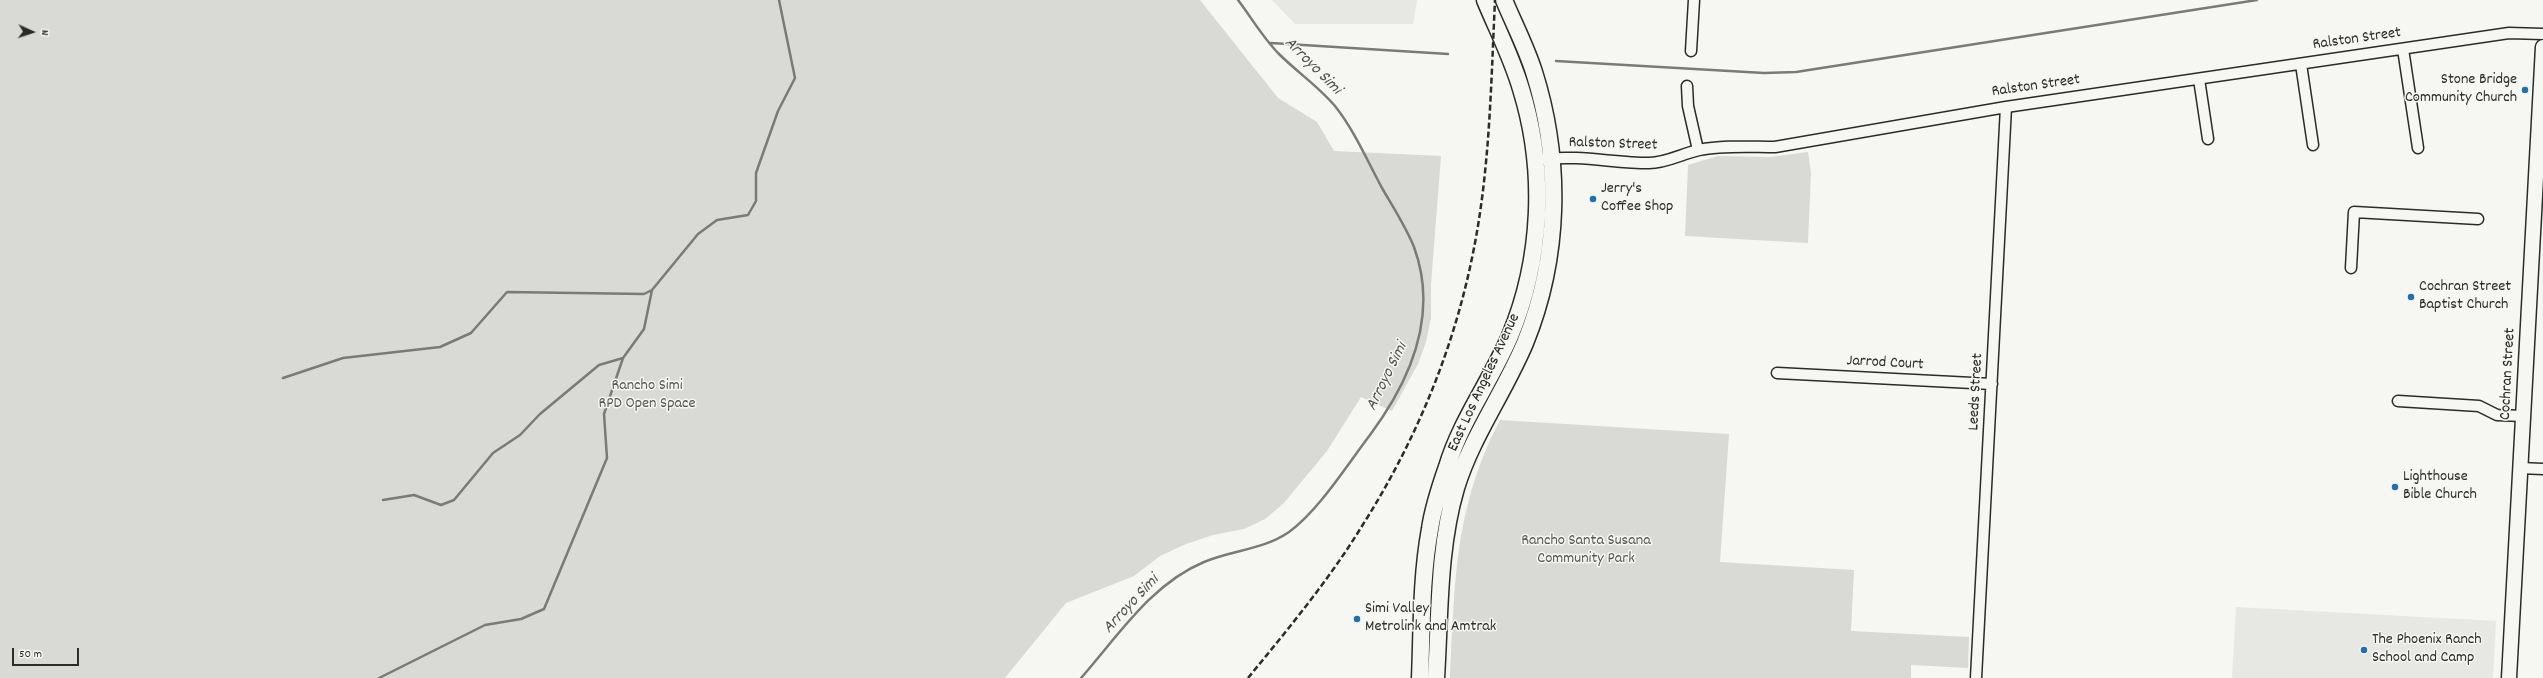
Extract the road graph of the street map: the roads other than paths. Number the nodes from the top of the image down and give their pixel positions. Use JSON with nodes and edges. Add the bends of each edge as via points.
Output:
{"nodes":[{"id":1,"x":1485,"y":0,"type":"edge"},
{"id":2,"x":1504,"y":0,"type":"edge"},
{"id":3,"x":1694,"y":0,"type":"edge"},
{"id":4,"x":2543,"y":34,"type":"edge"},
{"id":5,"x":2543,"y":48,"type":"edge"},
{"id":6,"x":2403,"y":49,"type":"junction"},
{"id":7,"x":1691,"y":51,"type":"dead end"},
{"id":8,"x":2302,"y":64,"type":"junction"},
{"id":9,"x":2199,"y":79,"type":"junction"},
{"id":10,"x":1687,"y":86,"type":"dead end"},
{"id":11,"x":2006,"y":107,"type":"junction"},
{"id":12,"x":2208,"y":139,"type":"dead end"},
{"id":13,"x":2313,"y":145,"type":"dead end"},
{"id":14,"x":2418,"y":148,"type":"dead end"},
{"id":15,"x":1698,"y":150,"type":"junction"},
{"id":16,"x":1553,"y":158,"type":"junction"},
{"id":17,"x":1535,"y":160,"type":"junction"},
{"id":18,"x":2538,"y":211,"type":"edge"},
{"id":19,"x":2478,"y":219,"type":"dead end"},
{"id":20,"x":2351,"y":268,"type":"dead end"},
{"id":21,"x":1777,"y":373,"type":"dead end"},
{"id":22,"x":1992,"y":384,"type":"junction"},
{"id":23,"x":2398,"y":401,"type":"dead end"},
{"id":24,"x":2524,"y":416,"type":"junction"},
{"id":25,"x":2520,"y":468,"type":"junction"},
{"id":26,"x":2543,"y":469,"type":"edge"},
{"id":27,"x":1420,"y":678,"type":"edge"},
{"id":28,"x":1436,"y":678,"type":"edge"},
{"id":29,"x":1976,"y":678,"type":"edge"},
{"id":30,"x":2509,"y":678,"type":"edge"}],
"edges":[{"from":1,"to":17,"type":"main road","name":"East Los Angeles Avenue","via":[[1521,88],[1533,138]]},
{"from":2,"to":16,"type":"main road","name":"East Los Angeles Avenue","via":[[1534,71]]},
{"from":3,"to":7,"type":"street"},
{"from":4,"to":6,"type":"street","name":"Ralston Street","via":[[2509,33]]},
{"from":5,"to":18,"type":"main road","name":"Cochran Street"},
{"from":6,"to":8,"type":"street","name":"Ralston Street"},
{"from":6,"to":14,"type":"street"},
{"from":8,"to":9,"type":"street","name":"Ralston Street"},
{"from":8,"to":13,"type":"street"},
{"from":9,"to":11,"type":"street","name":"Ralston Street"},
{"from":9,"to":12,"type":"street"},
{"from":10,"to":15,"type":"street","via":[[1688,106]]},
{"from":11,"to":15,"type":"street","name":"Ralston Street","via":[[1775,147]]},
{"from":11,"to":22,"type":"street","name":"Leeds Street"},
{"from":15,"to":16,"type":"street","name":"Ralston Street","via":[[1664,162],[1649,163]]},
{"from":16,"to":17,"type":"street","name":"Ralston Street"},
{"from":16,"to":28,"type":"main road","name":"East Los Angeles Avenue","via":[[1552,235],[1537,309],[1520,355],[1468,453],[1448,519],[1442,567]]},
{"from":17,"to":27,"type":"main road","name":"East Los Angeles Avenue","via":[[1538,188],[1536,234],[1525,292],[1507,342],[1454,446],[1430,529],[1425,568]]},
{"from":18,"to":24,"type":"main road","name":"Cochran Street"},
{"from":19,"to":20,"type":"street","via":[[2354,212]]},
{"from":21,"to":22,"type":"street","name":"Jarrod Court"},
{"from":22,"to":29,"type":"street","name":"Leeds Street"},
{"from":23,"to":24,"type":"street","via":[[2479,406],[2497,415]]},
{"from":24,"to":25,"type":"main road","name":"Cochran Street"},
{"from":25,"to":26,"type":"street"},
{"from":25,"to":30,"type":"main road","name":"Cochran Street"}]}
